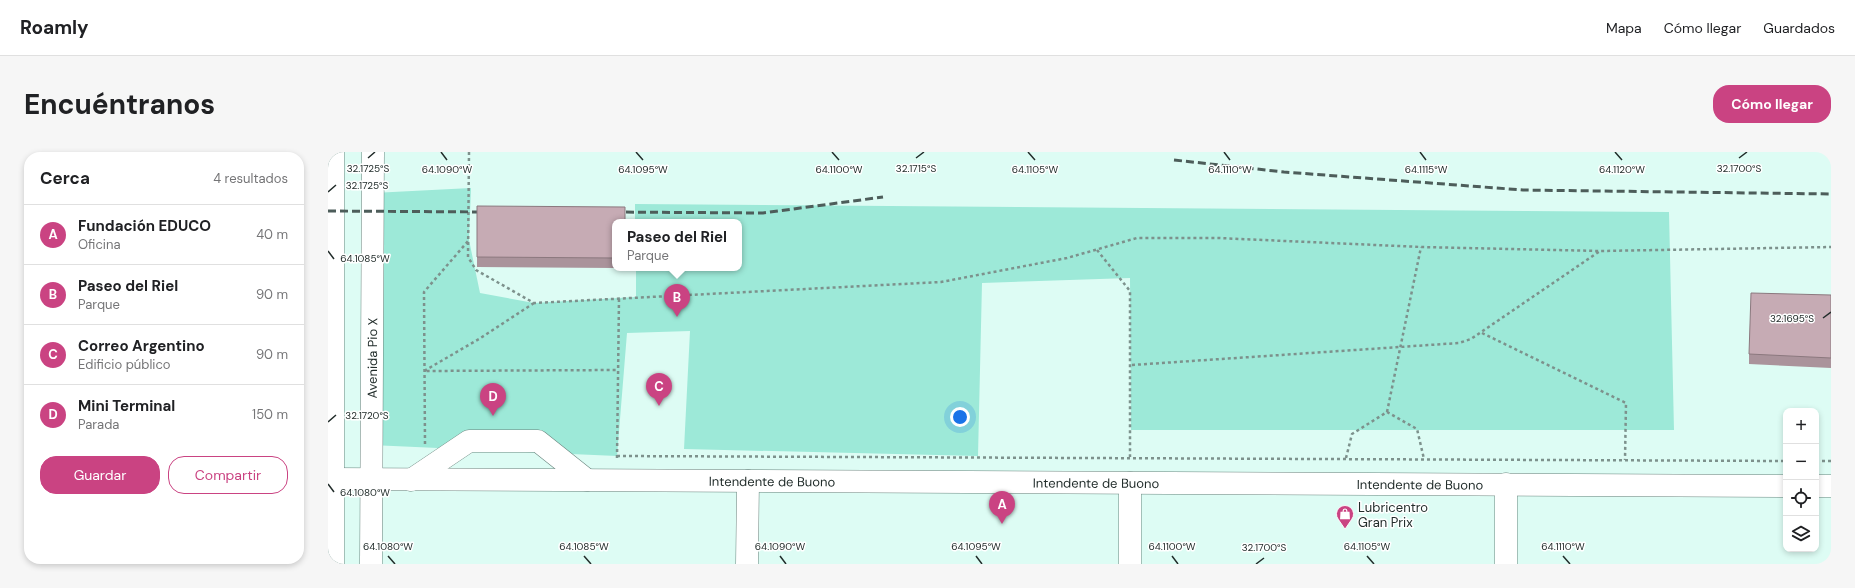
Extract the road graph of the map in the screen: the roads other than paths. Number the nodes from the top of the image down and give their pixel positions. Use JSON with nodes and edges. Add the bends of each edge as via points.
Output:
{"nodes":[{"id":1,"x":333,"y":152,"type":"edge"},
{"id":2,"x":373,"y":152,"type":"edge"},
{"id":3,"x":331,"y":479,"type":"edge"},
{"id":4,"x":372,"y":479,"type":"junction"},
{"id":5,"x":411,"y":480,"type":"junction"},
{"id":6,"x":587,"y":480,"type":"junction"},
{"id":7,"x":748,"y":481,"type":"junction"},
{"id":8,"x":1130,"y":483,"type":"junction"},
{"id":9,"x":1506,"y":484,"type":"junction"},
{"id":10,"x":1783,"y":486,"type":"edge"},
{"id":11,"x":1819,"y":486,"type":"edge"},
{"id":12,"x":1831,"y":486,"type":"edge"},
{"id":13,"x":333,"y":564,"type":"edge"},
{"id":14,"x":371,"y":564,"type":"edge"},
{"id":15,"x":747,"y":564,"type":"edge"},
{"id":16,"x":1130,"y":564,"type":"edge"},
{"id":17,"x":1506,"y":564,"type":"edge"}],
"edges":[{"from":1,"to":3,"type":"main road"},
{"from":2,"to":4,"type":"main road","name":"Avenida Pio X"},
{"from":3,"to":4,"type":"main road","name":"Intendente de Buono"},
{"from":3,"to":13,"type":"main road"},
{"from":4,"to":5,"type":"main road","name":"Intendente de Buono"},
{"from":4,"to":14,"type":"main road","name":"Avenida Pio X"},
{"from":5,"to":6,"type":"main road","name":"Intendente de Buono"},
{"from":5,"to":6,"type":"main road","via":[[469,441],[538,441]]},
{"from":6,"to":7,"type":"main road","name":"Intendente de Buono"},
{"from":7,"to":8,"type":"main road","name":"Intendente de Buono"},
{"from":7,"to":15,"type":"main road"},
{"from":8,"to":9,"type":"main road","name":"Intendente de Buono"},
{"from":8,"to":16,"type":"main road"},
{"from":9,"to":10,"type":"main road","name":"Intendente de Buono"},
{"from":9,"to":17,"type":"main road"},
{"from":11,"to":12,"type":"main road"}]}
